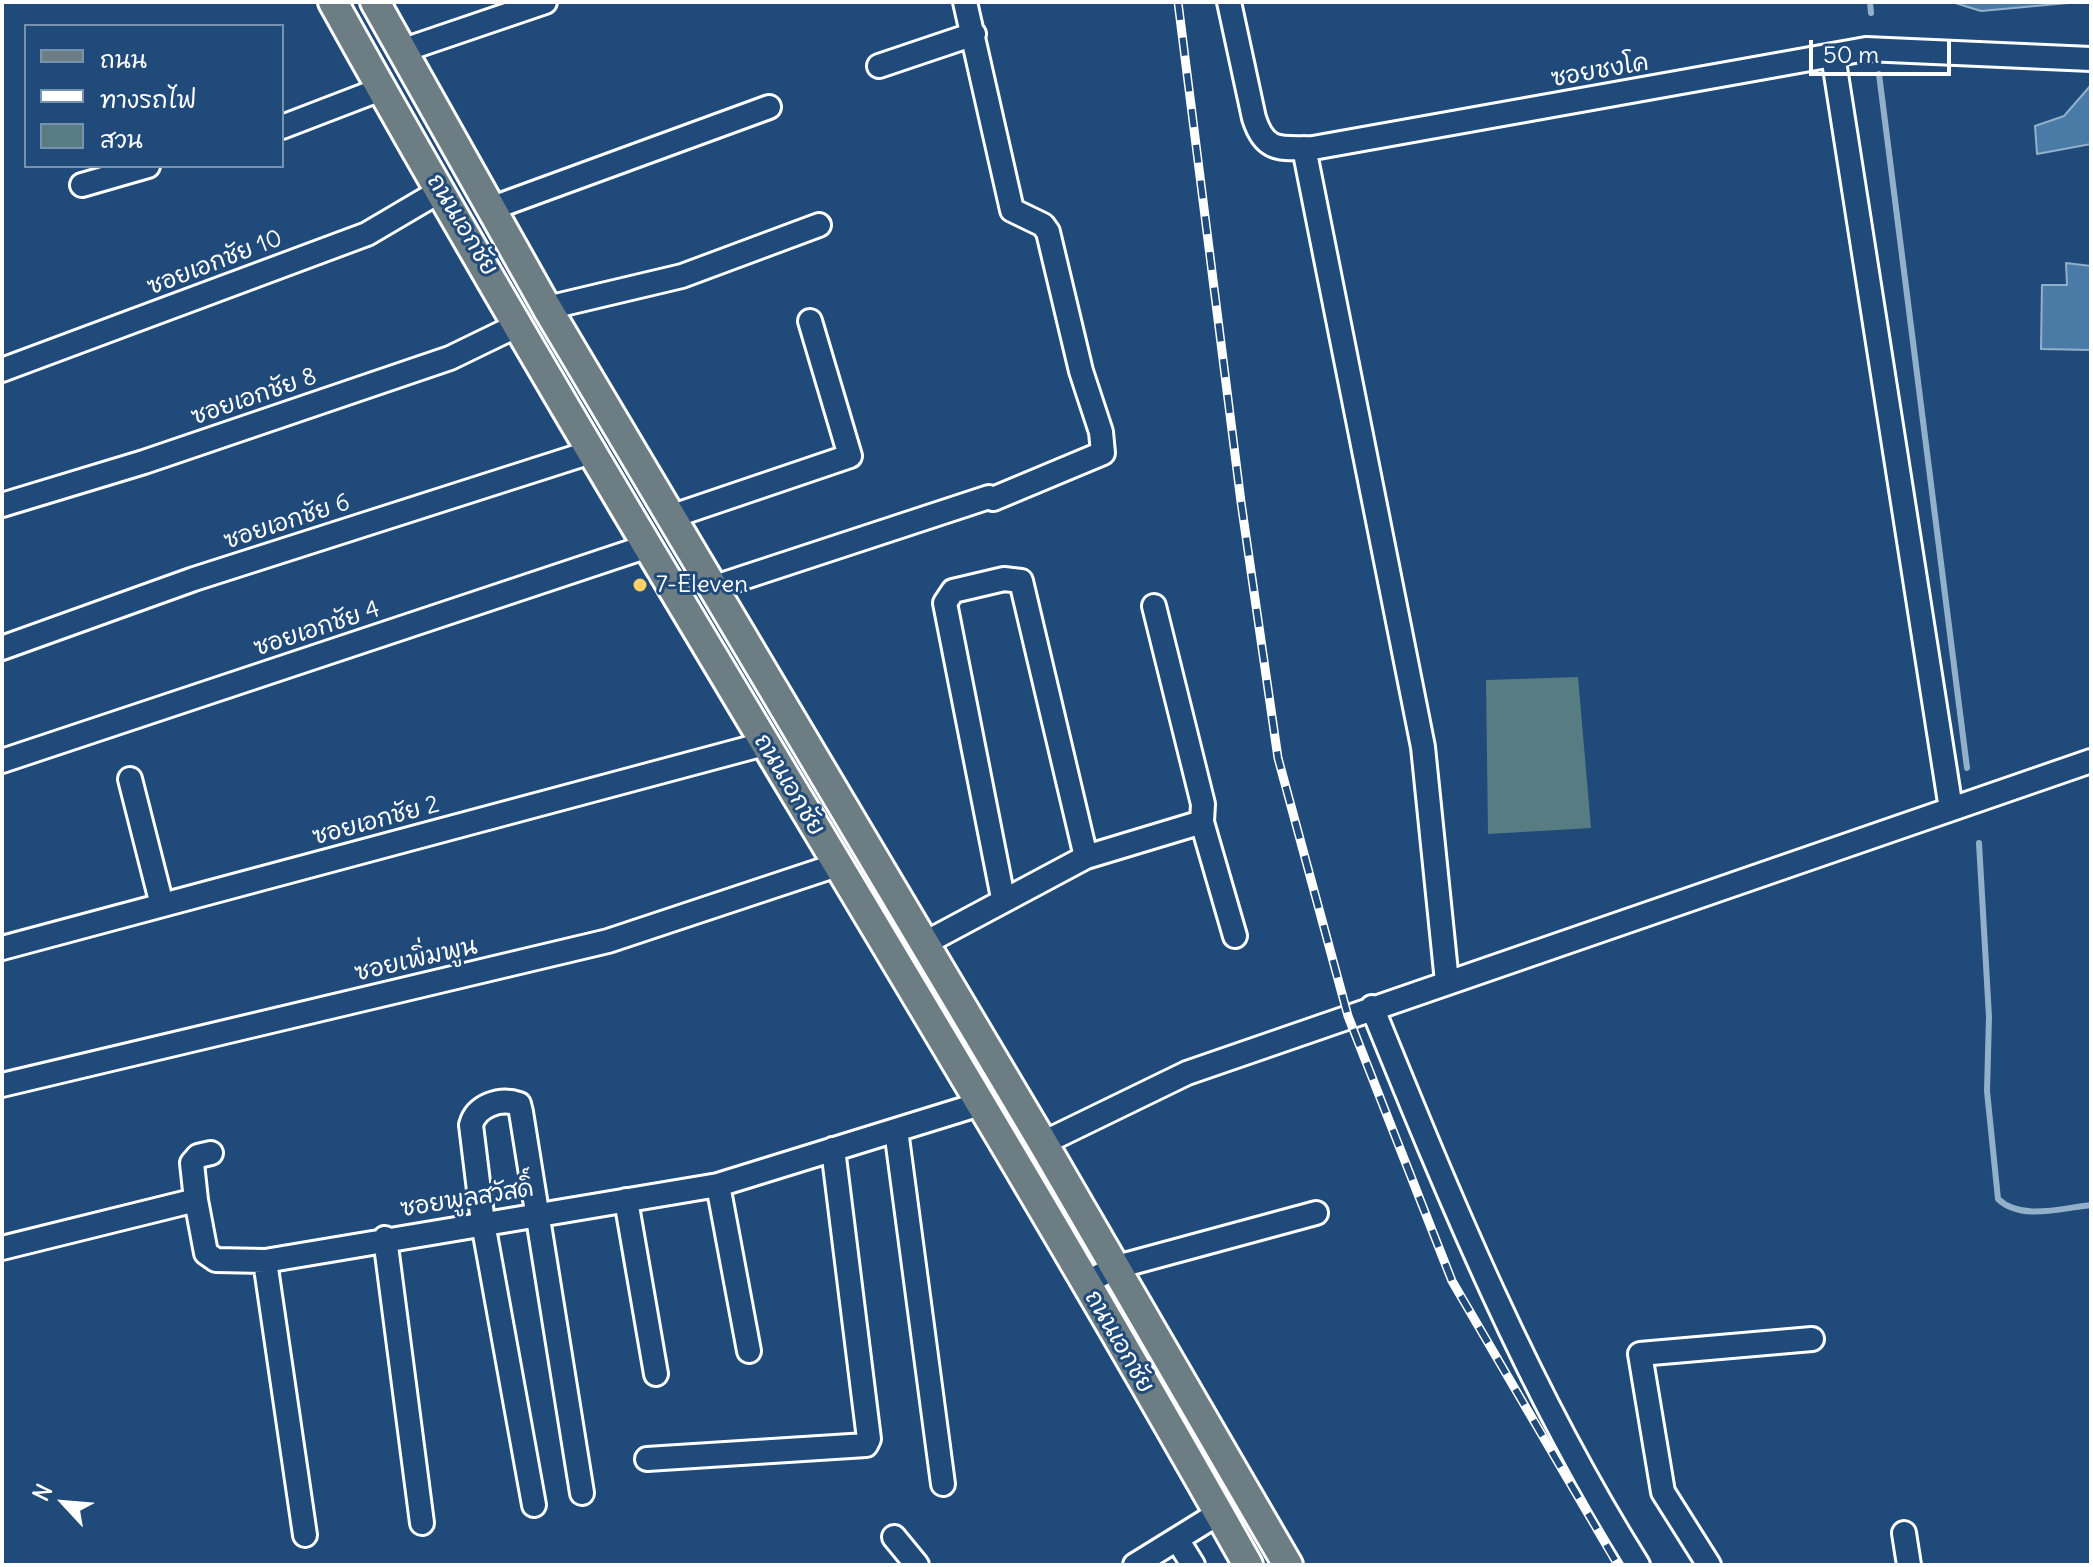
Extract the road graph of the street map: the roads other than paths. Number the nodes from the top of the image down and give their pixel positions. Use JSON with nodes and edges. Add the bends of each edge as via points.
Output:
{"nodes":[{"id":1,"x":333,"y":2,"type":"edge"},
{"id":2,"x":375,"y":2,"type":"edge"},
{"id":3,"x":545,"y":2,"type":"edge"},
{"id":4,"x":965,"y":2,"type":"edge"},
{"id":5,"x":1229,"y":2,"type":"edge"},
{"id":6,"x":974,"y":34,"type":"junction"},
{"id":7,"x":401,"y":51,"type":"junction"},
{"id":8,"x":1833,"y":55,"type":"junction"},
{"id":9,"x":2091,"y":59,"type":"edge"},
{"id":10,"x":879,"y":66,"type":"dead end"},
{"id":11,"x":381,"y":89,"type":"junction"},
{"id":12,"x":769,"y":107,"type":"dead end"},
{"id":13,"x":284,"y":126,"type":"edge"},
{"id":14,"x":1304,"y":148,"type":"junction"},
{"id":15,"x":141,"y":168,"type":"edge"},
{"id":16,"x":82,"y":185,"type":"dead end"},
{"id":17,"x":440,"y":191,"type":"junction"},
{"id":18,"x":490,"y":209,"type":"junction"},
{"id":19,"x":819,"y":225,"type":"dead end"},
{"id":20,"x":547,"y":308,"type":"junction"},
{"id":21,"x":810,"y":321,"type":"dead end"},
{"id":22,"x":518,"y":325,"type":"junction"},
{"id":23,"x":2,"y":370,"type":"edge"},
{"id":24,"x":591,"y":452,"type":"junction"},
{"id":25,"x":2,"y":505,"type":"edge"},
{"id":26,"x":673,"y":516,"type":"junction"},
{"id":27,"x":648,"y":546,"type":"junction"},
{"id":28,"x":715,"y":587,"type":"junction"},
{"id":29,"x":1154,"y":606,"type":"dead end"},
{"id":30,"x":2,"y":648,"type":"edge"},
{"id":31,"x":764,"y":744,"type":"junction"},
{"id":32,"x":2,"y":761,"type":"edge"},
{"id":33,"x":2091,"y":761,"type":"edge"},
{"id":34,"x":130,"y":779,"type":"dead end"},
{"id":35,"x":1951,"y":809,"type":"junction"},
{"id":36,"x":1202,"y":822,"type":"junction"},
{"id":37,"x":1086,"y":857,"type":"junction"},
{"id":38,"x":837,"y":865,"type":"junction"},
{"id":39,"x":1003,"y":898,"type":"junction"},
{"id":40,"x":162,"y":905,"type":"junction"},
{"id":41,"x":1235,"y":936,"type":"dead end"},
{"id":42,"x":925,"y":943,"type":"junction"},
{"id":43,"x":2,"y":948,"type":"edge"},
{"id":44,"x":1447,"y":982,"type":"junction"},
{"id":45,"x":1372,"y":1007,"type":"junction"},
{"id":46,"x":2,"y":1085,"type":"edge"},
{"id":47,"x":980,"y":1104,"type":"junction"},
{"id":48,"x":896,"y":1130,"type":"junction"},
{"id":49,"x":1043,"y":1143,"type":"junction"},
{"id":50,"x":833,"y":1149,"type":"junction"},
{"id":51,"x":211,"y":1153,"type":"dead end"},
{"id":52,"x":718,"y":1185,"type":"junction"},
{"id":53,"x":196,"y":1200,"type":"junction"},
{"id":54,"x":626,"y":1200,"type":"junction"},
{"id":55,"x":1316,"y":1213,"type":"dead end"},
{"id":56,"x":537,"y":1214,"type":"junction"},
{"id":57,"x":483,"y":1223,"type":"junction"},
{"id":58,"x":385,"y":1238,"type":"junction"},
{"id":59,"x":2,"y":1248,"type":"edge"},
{"id":60,"x":265,"y":1261,"type":"junction"},
{"id":61,"x":1113,"y":1268,"type":"junction"},
{"id":62,"x":1085,"y":1284,"type":"junction"},
{"id":63,"x":1812,"y":1339,"type":"dead end"},
{"id":64,"x":749,"y":1351,"type":"dead end"},
{"id":65,"x":656,"y":1374,"type":"dead end"},
{"id":66,"x":647,"y":1459,"type":"dead end"},
{"id":67,"x":943,"y":1484,"type":"dead end"},
{"id":68,"x":582,"y":1493,"type":"dead end"},
{"id":69,"x":534,"y":1505,"type":"dead end"},
{"id":70,"x":1219,"y":1513,"type":"junction"},
{"id":71,"x":422,"y":1523,"type":"dead end"},
{"id":72,"x":1904,"y":1533,"type":"dead end"},
{"id":73,"x":305,"y":1535,"type":"dead end"},
{"id":74,"x":894,"y":1537,"type":"dead end"},
{"id":75,"x":1177,"y":1539,"type":"junction"},
{"id":76,"x":917,"y":1565,"type":"edge"},
{"id":77,"x":1135,"y":1565,"type":"edge"},
{"id":78,"x":1193,"y":1565,"type":"edge"},
{"id":79,"x":1248,"y":1565,"type":"edge"},
{"id":80,"x":1288,"y":1565,"type":"edge"},
{"id":81,"x":1638,"y":1565,"type":"edge"},
{"id":82,"x":1709,"y":1565,"type":"edge"},
{"id":83,"x":1909,"y":1565,"type":"edge"}],
"edges":[{"from":1,"to":11,"type":"main road","name":"ถนนเอกชัย"},
{"from":2,"to":7,"type":"main road","name":"ถนนเอกชัย"},
{"from":3,"to":7,"type":"street"},
{"from":4,"to":6,"type":"street"},
{"from":5,"to":14,"type":"street","name":"ซอยชงโค","via":[[1260,136],[1276,149]]},
{"from":6,"to":10,"type":"street"},
{"from":6,"to":28,"type":"street","via":[[1012,210],[1048,232],[1103,453],[993,499]]},
{"from":7,"to":18,"type":"main road","name":"ถนนเอกชัย"},
{"from":8,"to":9,"type":"street","name":"ซอยชงโค","via":[[1866,49]]},
{"from":8,"to":14,"type":"street","name":"ซอยชงโค"},
{"from":8,"to":35,"type":"street"},
{"from":11,"to":13,"type":"street"},
{"from":11,"to":17,"type":"main road","name":"ถนนเอกชัย"},
{"from":12,"to":18,"type":"street"},
{"from":14,"to":44,"type":"street","via":[[1423,747]]},
{"from":15,"to":16,"type":"street"},
{"from":17,"to":22,"type":"main road","name":"ถนนเอกชัย"},
{"from":17,"to":23,"type":"street","name":"ซอยเอกชัย 10","via":[[367,234]]},
{"from":18,"to":20,"type":"main road","name":"ถนนเอกชัย"},
{"from":19,"to":20,"type":"street","via":[[682,276]]},
{"from":20,"to":26,"type":"main road","name":"ถนนเอกชัย"},
{"from":21,"to":26,"type":"street","via":[[850,456]]},
{"from":22,"to":24,"type":"main road","name":"ถนนเอกชัย"},
{"from":22,"to":25,"type":"street","name":"ซอยเอกชัย 8","via":[[450,358]]},
{"from":24,"to":27,"type":"main road","name":"ถนนเอกชัย"},
{"from":24,"to":30,"type":"street","name":"ซอยเอกชัย 6","via":[[194,579]]},
{"from":26,"to":28,"type":"main road","name":"ถนนเอกชัย"},
{"from":27,"to":31,"type":"main road","name":"ถนนเอกชัย"},
{"from":27,"to":32,"type":"street","name":"ซอยเอกชัย 4"},
{"from":28,"to":42,"type":"main road","name":"ถนนเอกชัย"},
{"from":29,"to":36,"type":"street","via":[[1203,804]]},
{"from":31,"to":38,"type":"main road","name":"ถนนเอกชัย"},
{"from":31,"to":40,"type":"street","name":"ซอยเอกชัย 2"},
{"from":33,"to":35,"type":"street"},
{"from":34,"to":40,"type":"street"},
{"from":35,"to":44,"type":"street"},
{"from":36,"to":37,"type":"street"},
{"from":36,"to":41,"type":"street"},
{"from":37,"to":39,"type":"street"},
{"from":37,"to":39,"type":"street","via":[[1021,581],[1004,579],[953,591],[945,603]]},
{"from":38,"to":46,"type":"street","name":"ซอยเพิ่มพูน","via":[[608,941]]},
{"from":38,"to":47,"type":"main road","name":"ถนนเอกชัย"},
{"from":39,"to":42,"type":"street"},
{"from":40,"to":43,"type":"street","name":"ซอยเอกชัย 2"},
{"from":42,"to":49,"type":"main road","name":"ถนนเอกชัย"},
{"from":44,"to":45,"type":"street"},
{"from":45,"to":49,"type":"street","via":[[1187,1073]]},
{"from":45,"to":81,"type":"street","via":[[1471,1249],[1584,1475]]},
{"from":47,"to":48,"type":"street","name":"ซอยพูลสวัสดิ์"},
{"from":47,"to":62,"type":"main road","name":"ถนนเอกชัย"},
{"from":48,"to":50,"type":"street","name":"ซอยพูลสวัสดิ์"},
{"from":48,"to":67,"type":"street"},
{"from":49,"to":61,"type":"main road","name":"ถนนเอกชัย"},
{"from":50,"to":52,"type":"street","name":"ซอยพูลสวัสดิ์"},
{"from":50,"to":66,"type":"street","via":[[866,1445]]},
{"from":51,"to":53,"type":"street","via":[[192,1163]]},
{"from":52,"to":54,"type":"street","name":"ซอยพูลสวัสดิ์"},
{"from":52,"to":64,"type":"street"},
{"from":53,"to":59,"type":"street"},
{"from":53,"to":60,"type":"street","name":"ซอยพูลสวัสดิ์","via":[[206,1253],[216,1260]]},
{"from":54,"to":56,"type":"street","name":"ซอยพูลสวัสดิ์"},
{"from":54,"to":65,"type":"street"},
{"from":55,"to":61,"type":"street"},
{"from":56,"to":57,"type":"street","name":"ซอยพูลสวัสดิ์"},
{"from":56,"to":57,"type":"street","via":[[521,1112],[519,1104],[509,1100],[480,1109],[471,1125]]},
{"from":56,"to":68,"type":"street"},
{"from":57,"to":58,"type":"street","name":"ซอยพูลสวัสดิ์"},
{"from":57,"to":69,"type":"street"},
{"from":58,"to":60,"type":"street","name":"ซอยพูลสวัสดิ์"},
{"from":58,"to":71,"type":"street"},
{"from":60,"to":73,"type":"street"},
{"from":61,"to":62,"type":"street"},
{"from":61,"to":80,"type":"main road","name":"ถนนเอกชัย"},
{"from":62,"to":70,"type":"main road","name":"ถนนเอกชัย"},
{"from":63,"to":82,"type":"street","via":[[1640,1354],[1663,1492]]},
{"from":70,"to":75,"type":"street"},
{"from":70,"to":79,"type":"main road","name":"ถนนเอกชัย"},
{"from":72,"to":83,"type":"street"},
{"from":74,"to":76,"type":"street"},
{"from":75,"to":77,"type":"street"},
{"from":75,"to":78,"type":"street"}]}
